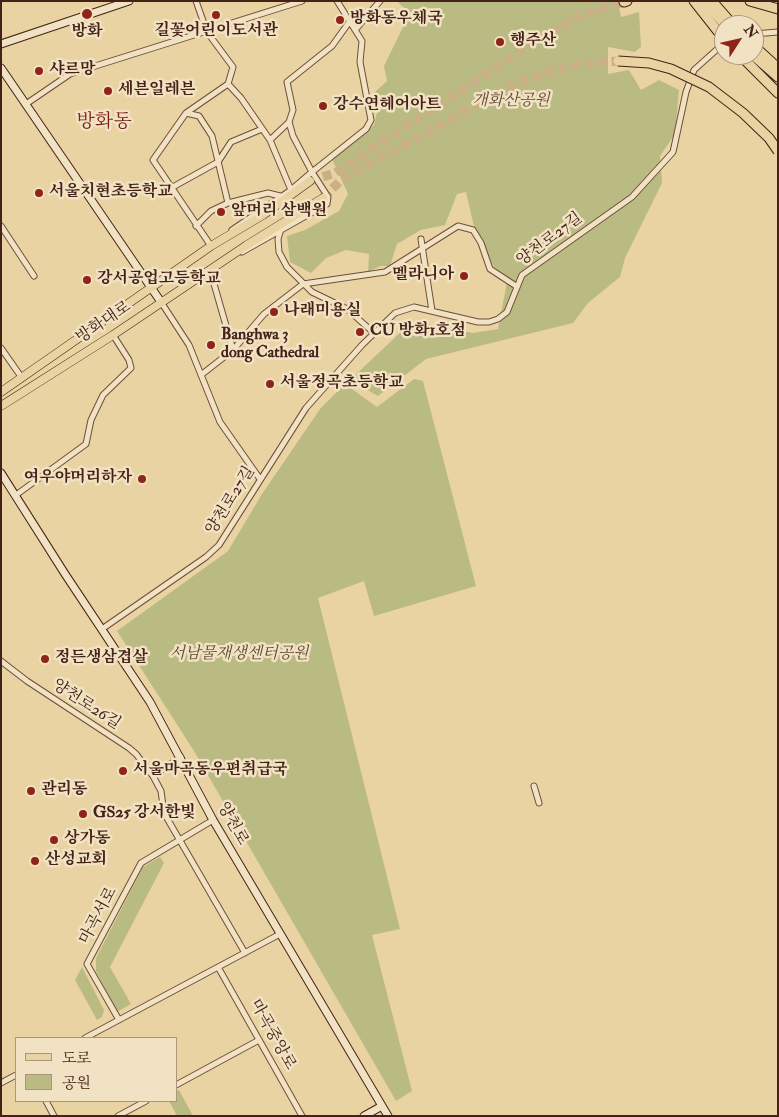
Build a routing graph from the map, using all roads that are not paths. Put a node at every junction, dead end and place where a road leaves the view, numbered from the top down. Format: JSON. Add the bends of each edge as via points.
{"nodes":[{"id":1,"x":129,"y":1,"type":"edge"},
{"id":2,"x":196,"y":1,"type":"edge"},
{"id":3,"x":302,"y":1,"type":"edge"},
{"id":4,"x":336,"y":1,"type":"edge"},
{"id":5,"x":380,"y":1,"type":"edge"},
{"id":6,"x":694,"y":1,"type":"edge"},
{"id":7,"x":705,"y":1,"type":"edge"},
{"id":8,"x":712,"y":1,"type":"edge"},
{"id":9,"x":750,"y":1,"type":"edge"},
{"id":10,"x":778,"y":9,"type":"edge"},
{"id":11,"x":716,"y":15,"type":"edge"},
{"id":12,"x":724,"y":15,"type":"edge"},
{"id":13,"x":350,"y":22,"type":"junction"},
{"id":14,"x":714,"y":26,"type":"edge"},
{"id":15,"x":354,"y":30,"type":"junction"},
{"id":16,"x":207,"y":32,"type":"junction"},
{"id":17,"x":778,"y":32,"type":"edge"},
{"id":18,"x":764,"y":33,"type":"edge"},
{"id":19,"x":1,"y":44,"type":"edge"},
{"id":20,"x":714,"y":52,"type":"edge"},
{"id":21,"x":764,"y":55,"type":"edge"},
{"id":22,"x":618,"y":61,"type":"tunnel mouth"},
{"id":23,"x":750,"y":65,"type":"edge"},
{"id":24,"x":764,"y":65,"type":"edge"},
{"id":25,"x":1,"y":68,"type":"edge"},
{"id":26,"x":778,"y":68,"type":"edge"},
{"id":27,"x":778,"y":77,"type":"edge"},
{"id":28,"x":228,"y":84,"type":"junction"},
{"id":29,"x":778,"y":93,"type":"edge"},
{"id":30,"x":26,"y":104,"type":"junction"},
{"id":31,"x":186,"y":113,"type":"junction"},
{"id":32,"x":289,"y":122,"type":"junction"},
{"id":33,"x":262,"y":128,"type":"junction"},
{"id":34,"x":270,"y":140,"type":"junction"},
{"id":35,"x":778,"y":151,"type":"edge"},
{"id":36,"x":218,"y":162,"type":"junction"},
{"id":37,"x":311,"y":177,"type":"junction"},
{"id":38,"x":171,"y":188,"type":"junction"},
{"id":39,"x":291,"y":190,"type":"junction"},
{"id":40,"x":280,"y":196,"type":"junction"},
{"id":41,"x":322,"y":198,"type":"tunnel mouth"},
{"id":42,"x":228,"y":203,"type":"junction"},
{"id":43,"x":1,"y":226,"type":"edge"},
{"id":44,"x":196,"y":226,"type":"junction"},
{"id":45,"x":282,"y":228,"type":"junction"},
{"id":46,"x":421,"y":239,"type":"dead end"},
{"id":47,"x":220,"y":240,"type":"junction"},
{"id":48,"x":211,"y":246,"type":"junction"},
{"id":49,"x":423,"y":247,"type":"junction"},
{"id":50,"x":233,"y":255,"type":"junction"},
{"id":51,"x":210,"y":270,"type":"junction"},
{"id":52,"x":34,"y":276,"type":"dead end"},
{"id":53,"x":303,"y":284,"type":"junction"},
{"id":54,"x":516,"y":286,"type":"junction"},
{"id":55,"x":150,"y":288,"type":"junction"},
{"id":56,"x":161,"y":302,"type":"junction"},
{"id":57,"x":432,"y":311,"type":"junction"},
{"id":58,"x":374,"y":333,"type":"junction"},
{"id":59,"x":113,"y":335,"type":"junction"},
{"id":60,"x":1,"y":348,"type":"edge"},
{"id":61,"x":233,"y":350,"type":"junction"},
{"id":62,"x":201,"y":375,"type":"junction"},
{"id":63,"x":22,"y":378,"type":"junction"},
{"id":64,"x":1,"y":392,"type":"edge"},
{"id":65,"x":1,"y":406,"type":"edge"},
{"id":66,"x":1,"y":473,"type":"edge"},
{"id":67,"x":260,"y":479,"type":"junction"},
{"id":68,"x":16,"y":495,"type":"junction"},
{"id":69,"x":102,"y":629,"type":"junction"},
{"id":70,"x":1,"y":661,"type":"edge"},
{"id":71,"x":181,"y":757,"type":"junction"},
{"id":72,"x":152,"y":776,"type":"junction"},
{"id":73,"x":534,"y":786,"type":"dead end"},
{"id":74,"x":539,"y":803,"type":"dead end"},
{"id":75,"x":213,"y":820,"type":"junction"},
{"id":76,"x":180,"y":840,"type":"junction"},
{"id":77,"x":280,"y":934,"type":"junction"},
{"id":78,"x":245,"y":953,"type":"junction"},
{"id":79,"x":218,"y":968,"type":"junction"},
{"id":80,"x":119,"y":1020,"type":"junction"},
{"id":81,"x":87,"y":1037,"type":"edge"},
{"id":82,"x":259,"y":1040,"type":"junction"},
{"id":83,"x":15,"y":1076,"type":"edge"},
{"id":84,"x":1,"y":1083,"type":"edge"},
{"id":85,"x":178,"y":1083,"type":"edge"},
{"id":86,"x":47,"y":1102,"type":"edge"},
{"id":87,"x":144,"y":1102,"type":"edge"},
{"id":88,"x":382,"y":1106,"type":"junction"},
{"id":89,"x":54,"y":1116,"type":"edge"},
{"id":90,"x":118,"y":1116,"type":"edge"},
{"id":91,"x":302,"y":1116,"type":"edge"},
{"id":92,"x":364,"y":1116,"type":"edge"},
{"id":93,"x":388,"y":1116,"type":"edge"}],
"edges":[{"from":1,"to":19,"type":"main road"},
{"from":2,"to":16,"type":"street"},
{"from":3,"to":16,"type":"street"},
{"from":4,"to":13,"type":"street"},
{"from":5,"to":15,"type":"street"},
{"from":6,"to":14,"type":"highway"},
{"from":7,"to":11,"type":"highway"},
{"from":8,"to":12,"type":"highway"},
{"from":9,"to":10,"type":"highway"},
{"from":13,"to":15,"type":"street"},
{"from":13,"to":32,"type":"street","via":[[332,46],[287,82],[293,110]]},
{"from":15,"to":37,"type":"street","via":[[362,41],[360,62],[371,120],[366,129]]},
{"from":16,"to":28,"type":"street","via":[[233,67]]},
{"from":16,"to":30,"type":"street","via":[[70,74]]},
{"from":17,"to":18,"type":"street"},
{"from":20,"to":54,"type":"street","name":"양천로27길","via":[[694,70],[673,152],[652,177],[632,197],[522,274]]},
{"from":21,"to":26,"type":"highway"},
{"from":22,"to":35,"type":"highway","bridge":true,"via":[[657,65],[709,87],[743,113]]},
{"from":23,"to":29,"type":"highway"},
{"from":24,"to":27,"type":"highway"},
{"from":25,"to":30,"type":"main road"},
{"from":28,"to":31,"type":"street"},
{"from":28,"to":33,"type":"street"},
{"from":30,"to":55,"type":"main road"},
{"from":31,"to":36,"type":"street","via":[[199,116],[212,136]]},
{"from":31,"to":38,"type":"street","via":[[153,160]]},
{"from":32,"to":34,"type":"street"},
{"from":32,"to":37,"type":"street"},
{"from":33,"to":34,"type":"street"},
{"from":33,"to":36,"type":"street","via":[[231,142]]},
{"from":34,"to":39,"type":"street"},
{"from":36,"to":38,"type":"street"},
{"from":36,"to":42,"type":"street"},
{"from":37,"to":39,"type":"street"},
{"from":37,"to":45,"type":"street","via":[[328,196],[327,204]]},
{"from":37,"to":47,"type":"main road","name":"방화대로","via":[[263,214]]},
{"from":38,"to":44,"type":"street"},
{"from":39,"to":40,"type":"street"},
{"from":40,"to":42,"type":"street","via":[[268,193]]},
{"from":40,"to":47,"type":"street"},
{"from":41,"to":50,"type":"main road","name":"방화대로"},
{"from":42,"to":44,"type":"street","via":[[211,212]]},
{"from":43,"to":52,"type":"street"},
{"from":44,"to":48,"type":"street"},
{"from":45,"to":50,"type":"street"},
{"from":45,"to":53,"type":"street","via":[[278,239],[279,252],[287,267]]},
{"from":46,"to":49,"type":"street"},
{"from":47,"to":48,"type":"main road","name":"방화대로"},
{"from":48,"to":55,"type":"main road","name":"방화대로"},
{"from":49,"to":53,"type":"street","via":[[385,272]]},
{"from":49,"to":54,"type":"street","via":[[458,226],[467,227],[473,230],[490,269]]},
{"from":49,"to":57,"type":"street"},
{"from":50,"to":51,"type":"main road","name":"방화대로"},
{"from":51,"to":56,"type":"main road","name":"방화대로"},
{"from":51,"to":61,"type":"street"},
{"from":53,"to":58,"type":"street","via":[[312,292],[348,309]]},
{"from":53,"to":61,"type":"street","via":[[264,314]]},
{"from":54,"to":57,"type":"street","name":"양천로27길","via":[[507,312],[489,322]]},
{"from":55,"to":56,"type":"main road"},
{"from":55,"to":63,"type":"main road","name":"방화대로"},
{"from":56,"to":59,"type":"main road","name":"방화대로"},
{"from":56,"to":62,"type":"street","via":[[189,345]]},
{"from":57,"to":58,"type":"street","name":"양천로27길","via":[[407,307],[395,313]]},
{"from":58,"to":67,"type":"street","name":"양천로27길","via":[[306,408]]},
{"from":59,"to":65,"type":"main road","name":"방화대로"},
{"from":59,"to":68,"type":"street","via":[[131,368],[103,394],[86,444]]},
{"from":60,"to":63,"type":"street"},
{"from":61,"to":62,"type":"street"},
{"from":62,"to":67,"type":"street","via":[[220,422]]},
{"from":63,"to":64,"type":"main road","name":"방화대로"},
{"from":66,"to":68,"type":"main road","name":"양천로"},
{"from":67,"to":69,"type":"street","name":"양천로27길","via":[[219,545]]},
{"from":68,"to":69,"type":"main road","name":"양천로"},
{"from":69,"to":71,"type":"main road","name":"양천로","via":[[150,702]]},
{"from":70,"to":72,"type":"street","name":"양천로26길","via":[[129,748]]},
{"from":71,"to":72,"type":"street"},
{"from":71,"to":75,"type":"main road","name":"양천로"},
{"from":72,"to":76,"type":"street","via":[[161,791],[164,813]]},
{"from":73,"to":74,"type":"street"},
{"from":75,"to":76,"type":"street","name":"마곡서로"},
{"from":75,"to":77,"type":"main road","name":"양천로"},
{"from":76,"to":78,"type":"street"},
{"from":76,"to":80,"type":"street","name":"마곡서로","via":[[141,863],[87,964]]},
{"from":77,"to":78,"type":"street"},
{"from":77,"to":88,"type":"main road","name":"양천로"},
{"from":78,"to":79,"type":"street"},
{"from":79,"to":80,"type":"street"},
{"from":79,"to":82,"type":"street","name":"마곡중앙로"},
{"from":80,"to":81,"type":"street"},
{"from":82,"to":85,"type":"street"},
{"from":82,"to":91,"type":"street","name":"마곡중앙로"},
{"from":83,"to":84,"type":"street"},
{"from":86,"to":89,"type":"street"},
{"from":87,"to":90,"type":"street"},
{"from":88,"to":92,"type":"main road"},
{"from":88,"to":93,"type":"main road","name":"양천로"}]}
